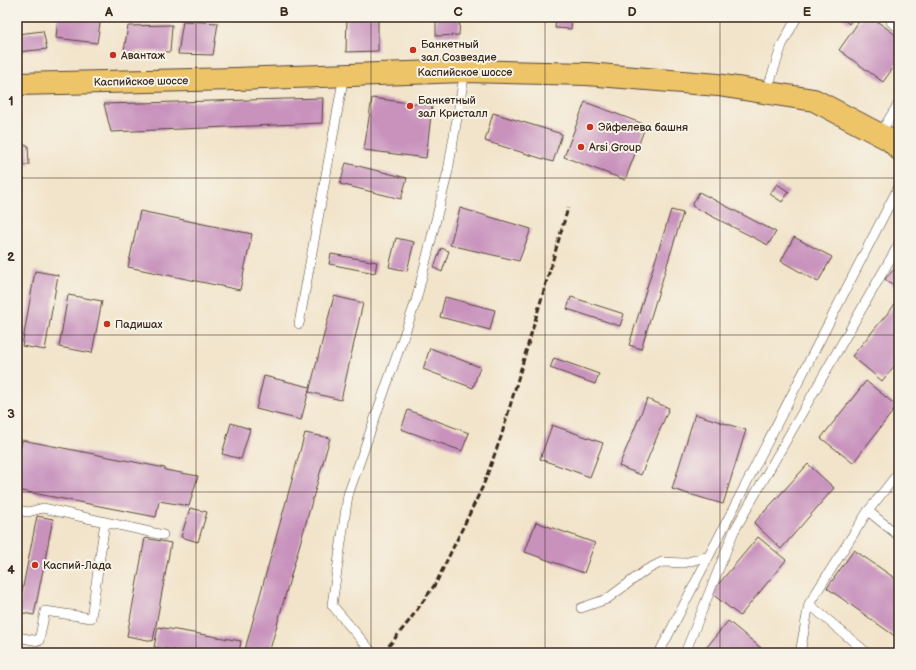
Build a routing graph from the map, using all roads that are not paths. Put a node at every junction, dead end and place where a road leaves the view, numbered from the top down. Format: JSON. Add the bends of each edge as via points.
{"nodes":[{"id":1,"x":797,"y":17,"type":"edge"},
{"id":2,"x":891,"y":17,"type":"edge"},
{"id":3,"x":899,"y":28,"type":"edge"},
{"id":4,"x":465,"y":71,"type":"junction"},
{"id":5,"x":344,"y":75,"type":"junction"},
{"id":6,"x":17,"y":84,"type":"edge"},
{"id":7,"x":766,"y":93,"type":"junction"},
{"id":8,"x":899,"y":103,"type":"edge"},
{"id":9,"x":878,"y":134,"type":"junction"},
{"id":10,"x":899,"y":149,"type":"edge"},
{"id":11,"x":899,"y":186,"type":"edge"},
{"id":12,"x":899,"y":244,"type":"edge"},
{"id":13,"x":299,"y":324,"type":"dead end"},
{"id":14,"x":899,"y":472,"type":"edge"},
{"id":15,"x":17,"y":510,"type":"edge"},
{"id":16,"x":868,"y":511,"type":"junction"},
{"id":17,"x":105,"y":522,"type":"junction"},
{"id":18,"x":163,"y":535,"type":"dead end"},
{"id":19,"x":899,"y":536,"type":"edge"},
{"id":20,"x":709,"y":556,"type":"junction"},
{"id":21,"x":809,"y":604,"type":"junction"},
{"id":22,"x":581,"y":608,"type":"dead end"},
{"id":23,"x":17,"y":637,"type":"edge"},
{"id":24,"x":369,"y":653,"type":"edge"},
{"id":25,"x":660,"y":653,"type":"edge"},
{"id":26,"x":685,"y":653,"type":"edge"},
{"id":27,"x":800,"y":653,"type":"edge"},
{"id":28,"x":867,"y":653,"type":"edge"}],
"edges":[{"from":1,"to":7,"type":"lane","via":[[782,46]]},
{"from":2,"to":3,"type":"lane","via":[[891,22]]},
{"from":4,"to":5,"type":"main road","name":"Каспийское шоссе"},
{"from":4,"to":7,"type":"main road","name":"Каспийское шоссе","via":[[587,74],[718,84]]},
{"from":4,"to":24,"type":"lane","via":[[448,171],[416,301],[348,495],[332,605],[371,651]]},
{"from":5,"to":6,"type":"main road","name":"Каспийское шоссе"},
{"from":5,"to":13,"type":"lane"},
{"from":7,"to":9,"type":"main road","name":"Каспийское шоссе","via":[[814,100]]},
{"from":8,"to":9,"type":"lane"},
{"from":9,"to":10,"type":"main road","name":"Каспийское шоссе","via":[[890,140]]},
{"from":11,"to":20,"type":"lane"},
{"from":12,"to":26,"type":"lane","via":[[734,531]]},
{"from":14,"to":16,"type":"lane"},
{"from":15,"to":17,"type":"lane","via":[[28,512],[43,508]]},
{"from":16,"to":19,"type":"lane"},
{"from":16,"to":21,"type":"lane"},
{"from":17,"to":18,"type":"lane"},
{"from":17,"to":23,"type":"lane","via":[[91,618],[45,610],[39,641]]},
{"from":20,"to":22,"type":"lane","via":[[684,563],[662,562],[646,570],[607,599]]},
{"from":20,"to":25,"type":"lane"},
{"from":21,"to":27,"type":"lane"},
{"from":21,"to":28,"type":"lane"}]}
